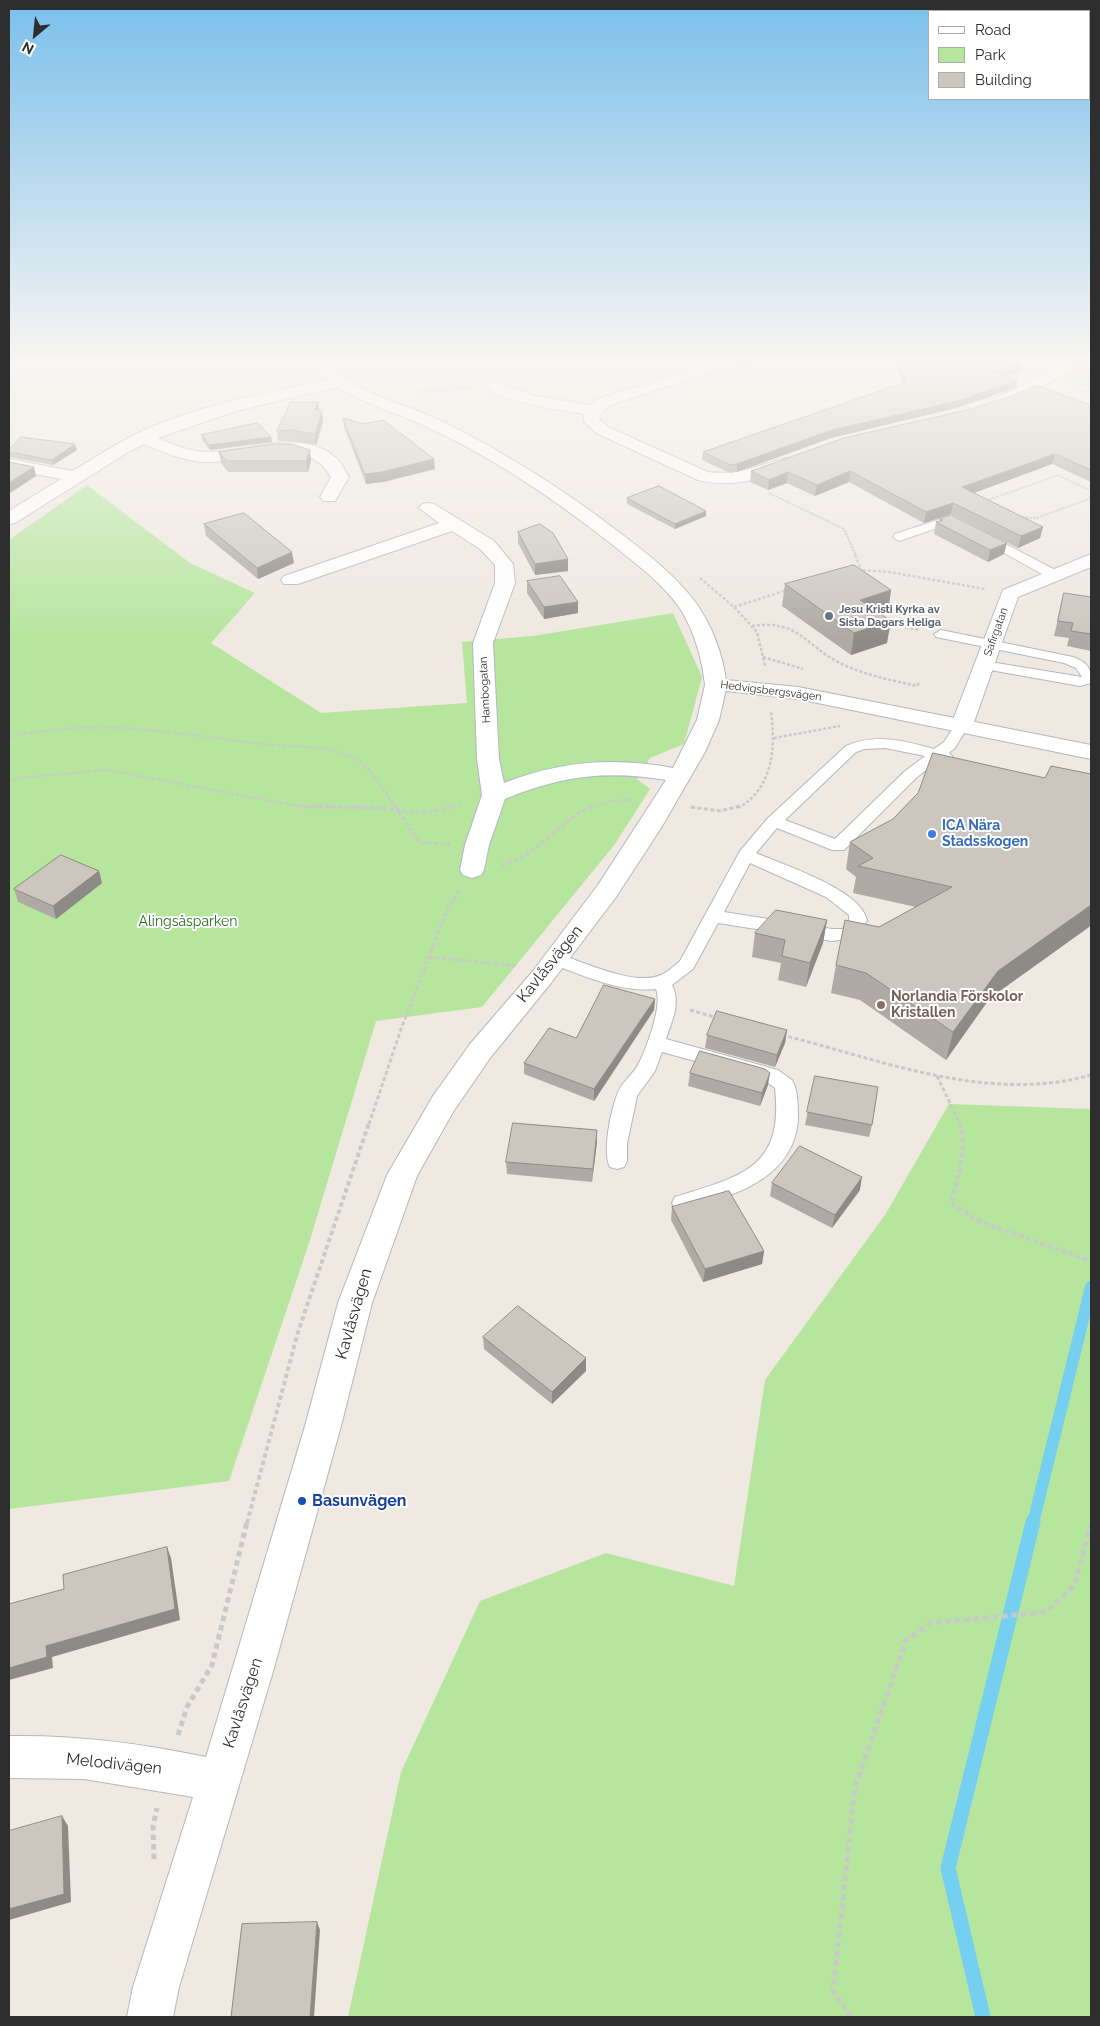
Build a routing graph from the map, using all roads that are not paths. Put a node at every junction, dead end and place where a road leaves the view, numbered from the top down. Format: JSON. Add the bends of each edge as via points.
{"nodes":[{"id":1,"x":119,"y":452,"type":"edge"},
{"id":2,"x":179,"y":452,"type":"edge"},
{"id":3,"x":260,"y":452,"type":"edge"},
{"id":4,"x":310,"y":452,"type":"edge"},
{"id":5,"x":488,"y":452,"type":"edge"},
{"id":6,"x":650,"y":452,"type":"edge"},
{"id":7,"x":801,"y":457,"type":"edge"},
{"id":8,"x":9,"y":464,"type":"edge"},
{"id":9,"x":75,"y":477,"type":"junction"},
{"id":10,"x":329,"y":497,"type":"dead end"},
{"id":11,"x":428,"y":508,"type":"dead end"},
{"id":12,"x":9,"y":519,"type":"edge"},
{"id":13,"x":454,"y":524,"type":"junction"},
{"id":14,"x":898,"y":537,"type":"dead end"},
{"id":15,"x":1091,"y":560,"type":"edge"},
{"id":16,"x":1054,"y":575,"type":"junction"},
{"id":17,"x":291,"y":580,"type":"dead end"},
{"id":18,"x":942,"y":634,"type":"road end"},
{"id":19,"x":992,"y":644,"type":"junction"},
{"id":20,"x":984,"y":665,"type":"junction"},
{"id":21,"x":716,"y":685,"type":"junction"},
{"id":22,"x":962,"y":725,"type":"junction"},
{"id":23,"x":1091,"y":752,"type":"edge"},
{"id":24,"x":938,"y":755,"type":"junction"},
{"id":25,"x":956,"y":759,"type":"edge"},
{"id":26,"x":680,"y":776,"type":"junction"},
{"id":27,"x":494,"y":795,"type":"junction"},
{"id":28,"x":774,"y":821,"type":"junction"},
{"id":29,"x":746,"y":855,"type":"junction"},
{"id":30,"x":472,"y":870,"type":"dead end"},
{"id":31,"x":712,"y":916,"type":"junction"},
{"id":32,"x":548,"y":968,"type":"junction"},
{"id":33,"x":662,"y":982,"type":"junction"},
{"id":34,"x":656,"y":1043,"type":"junction"},
{"id":35,"x":617,"y":1161,"type":"dead end"},
{"id":36,"x":683,"y":1203,"type":"edge"},
{"id":37,"x":9,"y":1757,"type":"edge"},
{"id":38,"x":218,"y":1781,"type":"junction"},
{"id":39,"x":150,"y":2017,"type":"edge"}],
"edges":[{"from":1,"to":9,"type":"street"},
{"from":2,"to":3,"type":"street","via":[[221,456]]},
{"from":4,"to":10,"type":"street","via":[[332,460],[340,477]]},
{"from":5,"to":21,"type":"street","name":"Hedvigsbergsvägen","via":[[558,494],[653,568],[694,616],[712,653]]},
{"from":6,"to":7,"type":"street","via":[[704,476],[721,480],[739,479]]},
{"from":8,"to":9,"type":"street"},
{"from":9,"to":12,"type":"street"},
{"from":11,"to":13,"type":"street","name":"Hambogatan"},
{"from":13,"to":17,"type":"street"},
{"from":13,"to":27,"type":"street","name":"Hambogatan","via":[[487,545],[504,564],[505,583],[483,644],[488,760]]},
{"from":14,"to":16,"type":"lane","via":[[950,520]]},
{"from":15,"to":16,"type":"street","name":"Safirgatan"},
{"from":16,"to":19,"type":"street","name":"Safirgatan","via":[[1010,594]]},
{"from":18,"to":19,"type":"lane"},
{"from":19,"to":20,"type":"street","name":"Safirgatan"},
{"from":19,"to":20,"type":"lane","via":[[1068,660],[1081,665],[1090,677],[1080,682]]},
{"from":20,"to":22,"type":"street","name":"Safirgatan"},
{"from":21,"to":22,"type":"street","name":"Hedvigsbergsvägen","via":[[798,694]]},
{"from":21,"to":26,"type":"street","name":"Kavlåsvägen","via":[[708,720]]},
{"from":22,"to":23,"type":"street","name":"Hedvigsbergsvägen"},
{"from":22,"to":24,"type":"lane","via":[[956,739]]},
{"from":24,"to":25,"type":"lane"},
{"from":24,"to":28,"type":"lane","via":[[876,743],[860,744]]},
{"from":24,"to":28,"type":"lane","via":[[910,775],[838,846]]},
{"from":26,"to":27,"type":"street","via":[[629,766],[602,766],[566,770]]},
{"from":26,"to":32,"type":"street","name":"Kavlåsvägen","via":[[608,891]]},
{"from":27,"to":30,"type":"street"},
{"from":28,"to":29,"type":"lane"},
{"from":29,"to":31,"type":"lane"},
{"from":29,"to":31,"type":"lane","via":[[832,893],[857,913],[858,921],[848,934],[832,935]]},
{"from":31,"to":33,"type":"lane","via":[[687,965]]},
{"from":32,"to":33,"type":"lane","via":[[642,983]]},
{"from":32,"to":38,"type":"street","name":"Kavlåsvägen","via":[[480,1051],[443,1104],[402,1175],[355,1303],[278,1587]]},
{"from":33,"to":34,"type":"lane","via":[[668,1005]]},
{"from":34,"to":35,"type":"lane","via":[[648,1066],[627,1094],[617,1144]]},
{"from":34,"to":36,"type":"lane","via":[[771,1075],[785,1084],[787,1122],[781,1148],[768,1164],[744,1182]]},
{"from":37,"to":38,"type":"street","name":"Melodivägen","via":[[84,1758]]},
{"from":38,"to":39,"type":"street","name":"Kavlåsvägen","via":[[156,1987]]}]}
